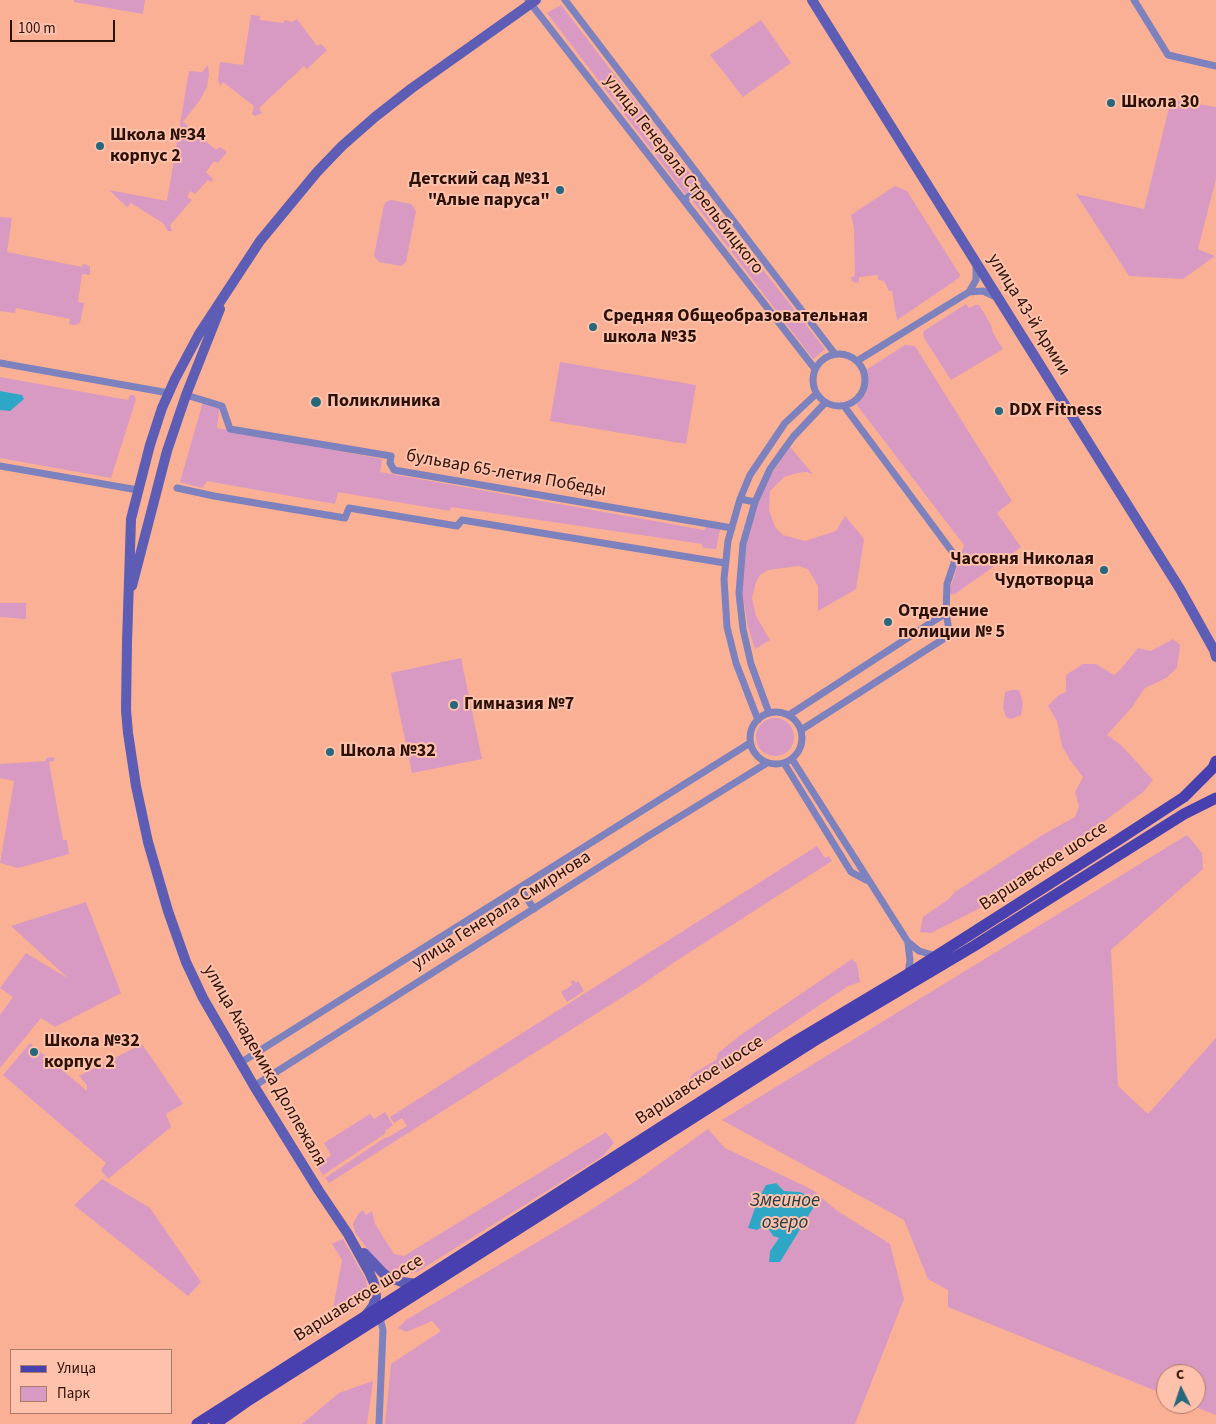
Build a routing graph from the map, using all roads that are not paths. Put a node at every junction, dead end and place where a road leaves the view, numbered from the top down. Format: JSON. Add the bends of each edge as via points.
{"nodes":[{"id":1,"x":564,"y":0,"type":"edge"},
{"id":2,"x":812,"y":0,"type":"edge"},
{"id":3,"x":1134,"y":0,"type":"edge"},
{"id":4,"x":532,"y":1,"type":"edge"},
{"id":5,"x":1216,"y":66,"type":"edge"},
{"id":6,"x":706,"y":185,"type":"junction"},
{"id":7,"x":684,"y":200,"type":"junction"},
{"id":8,"x":976,"y":263,"type":"junction"},
{"id":9,"x":229,"y":288,"type":"junction"},
{"id":10,"x":969,"y":292,"type":"junction"},
{"id":11,"x":998,"y":299,"type":"junction"},
{"id":12,"x":835,"y":354,"type":"junction"},
{"id":13,"x":184,"y":360,"type":"junction"},
{"id":14,"x":857,"y":361,"type":"junction"},
{"id":15,"x":0,"y":363,"type":"edge"},
{"id":16,"x":198,"y":365,"type":"junction"},
{"id":17,"x":814,"y":370,"type":"junction"},
{"id":18,"x":169,"y":393,"type":"junction"},
{"id":19,"x":816,"y":394,"type":"junction"},
{"id":20,"x":186,"y":395,"type":"junction"},
{"id":21,"x":825,"y":403,"type":"junction"},
{"id":22,"x":844,"y":406,"type":"junction"},
{"id":23,"x":0,"y":466,"type":"edge"},
{"id":24,"x":177,"y":488,"type":"dead end"},
{"id":25,"x":138,"y":490,"type":"junction"},
{"id":26,"x":740,"y":499,"type":"junction"},
{"id":27,"x":755,"y":502,"type":"junction"},
{"id":28,"x":131,"y":520,"type":"junction"},
{"id":29,"x":148,"y":527,"type":"junction"},
{"id":30,"x":732,"y":528,"type":"junction"},
{"id":31,"x":725,"y":564,"type":"junction"},
{"id":32,"x":725,"y":593,"type":"junction"},
{"id":33,"x":739,"y":593,"type":"junction"},
{"id":34,"x":128,"y":602,"type":"junction"},
{"id":35,"x":946,"y":613,"type":"junction"},
{"id":36,"x":1215,"y":652,"type":"edge"},
{"id":37,"x":769,"y":713,"type":"junction"},
{"id":38,"x":789,"y":715,"type":"junction"},
{"id":39,"x":758,"y":720,"type":"junction"},
{"id":40,"x":801,"y":730,"type":"junction"},
{"id":41,"x":750,"y":743,"type":"junction"},
{"id":42,"x":792,"y":760,"type":"junction"},
{"id":43,"x":1216,"y":761,"type":"edge"},
{"id":44,"x":767,"y":762,"type":"junction"},
{"id":45,"x":784,"y":763,"type":"junction"},
{"id":46,"x":1216,"y":798,"type":"edge"},
{"id":47,"x":1216,"y":807,"type":"edge"},
{"id":48,"x":1184,"y":814,"type":"junction"},
{"id":49,"x":849,"y":853,"type":"junction"},
{"id":50,"x":842,"y":857,"type":"junction"},
{"id":51,"x":868,"y":881,"type":"junction"},
{"id":52,"x":520,"y":888,"type":"junction"},
{"id":53,"x":534,"y":909,"type":"junction"},
{"id":54,"x":908,"y":942,"type":"junction"},
{"id":55,"x":936,"y":956,"type":"junction"},
{"id":56,"x":908,"y":974,"type":"junction"},
{"id":57,"x":240,"y":1063,"type":"junction"},
{"id":58,"x":254,"y":1086,"type":"junction"},
{"id":59,"x":353,"y":1242,"type":"junction"},
{"id":60,"x":418,"y":1284,"type":"junction"},
{"id":61,"x":364,"y":1318,"type":"junction"},
{"id":62,"x":380,"y":1318,"type":"junction"},
{"id":63,"x":197,"y":1424,"type":"edge"},
{"id":64,"x":215,"y":1424,"type":"edge"},
{"id":65,"x":379,"y":1424,"type":"edge"}],
"edges":[{"from":1,"to":6,"type":"street","name":"улица Генерала Стрельбицкого"},
{"from":2,"to":8,"type":"main road","name":"улица 43-й Армии"},
{"from":3,"to":5,"type":"street","via":[[1168,55]]},
{"from":4,"to":7,"type":"street","name":"улица Генерала Стрельбицкого"},
{"from":4,"to":9,"type":"main road","name":"улица Академика Доллежаля","via":[[412,88],[342,146],[293,199]]},
{"from":6,"to":7,"type":"street"},
{"from":6,"to":12,"type":"street","name":"улица Генерала Стрельбицкого"},
{"from":7,"to":17,"type":"street","name":"улица Генерала Стрельбицкого"},
{"from":8,"to":10,"type":"street","via":[[976,280]]},
{"from":8,"to":11,"type":"main road","name":"улица 43-й Армии"},
{"from":9,"to":13,"type":"main road","name":"улица Академика Доллежаля"},
{"from":9,"to":16,"type":"main road","name":"улица Академика Доллежаля"},
{"from":10,"to":11,"type":"street","via":[[983,291]]},
{"from":10,"to":14,"type":"street"},
{"from":11,"to":36,"type":"main road","name":"улица 43-й Армии","via":[[1180,589]]},
{"from":12,"to":14,"type":"street"},
{"from":12,"to":17,"type":"street","via":[[822,359]]},
{"from":13,"to":16,"type":"main road","via":[[192,359]]},
{"from":13,"to":18,"type":"main road","name":"улица Академика Доллежаля"},
{"from":14,"to":22,"type":"street","via":[[865,376],[862,392],[852,403]]},
{"from":15,"to":18,"type":"street"},
{"from":16,"to":20,"type":"main road","name":"улица Академика Доллежаля"},
{"from":17,"to":19,"type":"street","via":[[812,378]]},
{"from":18,"to":25,"type":"main road","name":"улица Академика Доллежаля"},
{"from":19,"to":21,"type":"street"},
{"from":19,"to":26,"type":"street","via":[[785,423],[750,475]]},
{"from":20,"to":29,"type":"main road","name":"улица Академика Доллежаля","via":[[167,451]]},
{"from":20,"to":30,"type":"street","name":"бульвар 65-летия Победы","via":[[222,406],[230,429],[391,456],[390,464],[394,470]]},
{"from":21,"to":22,"type":"street"},
{"from":21,"to":27,"type":"street","via":[[782,452]]},
{"from":22,"to":35,"type":"street","via":[[956,557],[947,584]]},
{"from":23,"to":25,"type":"street"},
{"from":24,"to":31,"type":"street","via":[[345,518],[349,508],[457,526],[462,520]]},
{"from":25,"to":28,"type":"main road","name":"улица Академика Доллежаля"},
{"from":26,"to":27,"type":"street"},
{"from":26,"to":30,"type":"street"},
{"from":27,"to":33,"type":"street","via":[[744,544]]},
{"from":28,"to":29,"type":"main road","via":[[139,526]]},
{"from":28,"to":34,"type":"main road","name":"улица Академика Доллежаля"},
{"from":29,"to":34,"type":"main road","name":"улица Академика Доллежаля"},
{"from":30,"to":31,"type":"street"},
{"from":31,"to":32,"type":"street"},
{"from":32,"to":33,"type":"street"},
{"from":32,"to":39,"type":"street","via":[[736,663]]},
{"from":33,"to":37,"type":"street","via":[[751,664]]},
{"from":34,"to":57,"type":"main road","name":"улица Академика Доллежаля","via":[[128,733],[148,842],[186,962]]},
{"from":35,"to":38,"type":"street"},
{"from":35,"to":40,"type":"street","via":[[948,636]]},
{"from":37,"to":38,"type":"street"},
{"from":37,"to":39,"type":"street"},
{"from":38,"to":40,"type":"street"},
{"from":39,"to":41,"type":"street","via":[[751,730]]},
{"from":40,"to":42,"type":"street","via":[[802,745]]},
{"from":41,"to":44,"type":"street","via":[[759,758]]},
{"from":41,"to":52,"type":"street","name":"улица Генерала Смирнова"},
{"from":42,"to":45,"type":"street"},
{"from":42,"to":49,"type":"street"},
{"from":43,"to":55,"type":"main road","name":"Варшавское шоссе","via":[[1213,768],[1184,796]]},
{"from":44,"to":45,"type":"street"},
{"from":44,"to":53,"type":"street","name":"улица Генерала Смирнова"},
{"from":45,"to":50,"type":"street"},
{"from":46,"to":48,"type":"main road","name":"Варшавское шоссе"},
{"from":47,"to":48,"type":"main road"},
{"from":48,"to":62,"type":"main road","name":"Варшавское шоссе","via":[[974,946],[828,1032]]},
{"from":49,"to":50,"type":"street"},
{"from":49,"to":51,"type":"street"},
{"from":50,"to":51,"type":"street","via":[[851,872]]},
{"from":51,"to":54,"type":"street"},
{"from":52,"to":53,"type":"street"},
{"from":52,"to":57,"type":"street","name":"улица Генерала Смирнова"},
{"from":53,"to":58,"type":"street","name":"улица Генерала Смирнова"},
{"from":54,"to":55,"type":"street"},
{"from":54,"to":56,"type":"street"},
{"from":55,"to":56,"type":"main road","name":"Варшавское шоссе"},
{"from":56,"to":60,"type":"main road","name":"Варшавское шоссе","via":[[791,1044]]},
{"from":57,"to":58,"type":"main road","name":"улица Академика Доллежаля"},
{"from":58,"to":59,"type":"main road","name":"улица Академика Доллежаля"},
{"from":59,"to":60,"type":"main road","name":"улица Академика Доллежаля","via":[[388,1277]]},
{"from":59,"to":61,"type":"main road","name":"улица Академика Доллежаля","via":[[376,1289],[373,1306]]},
{"from":60,"to":61,"type":"main road","name":"Варшавское шоссе"},
{"from":61,"to":63,"type":"main road","name":"Варшавское шоссе"},
{"from":62,"to":64,"type":"main road","name":"Варшавское шоссе"},
{"from":62,"to":65,"type":"street","via":[[383,1330]]}]}
